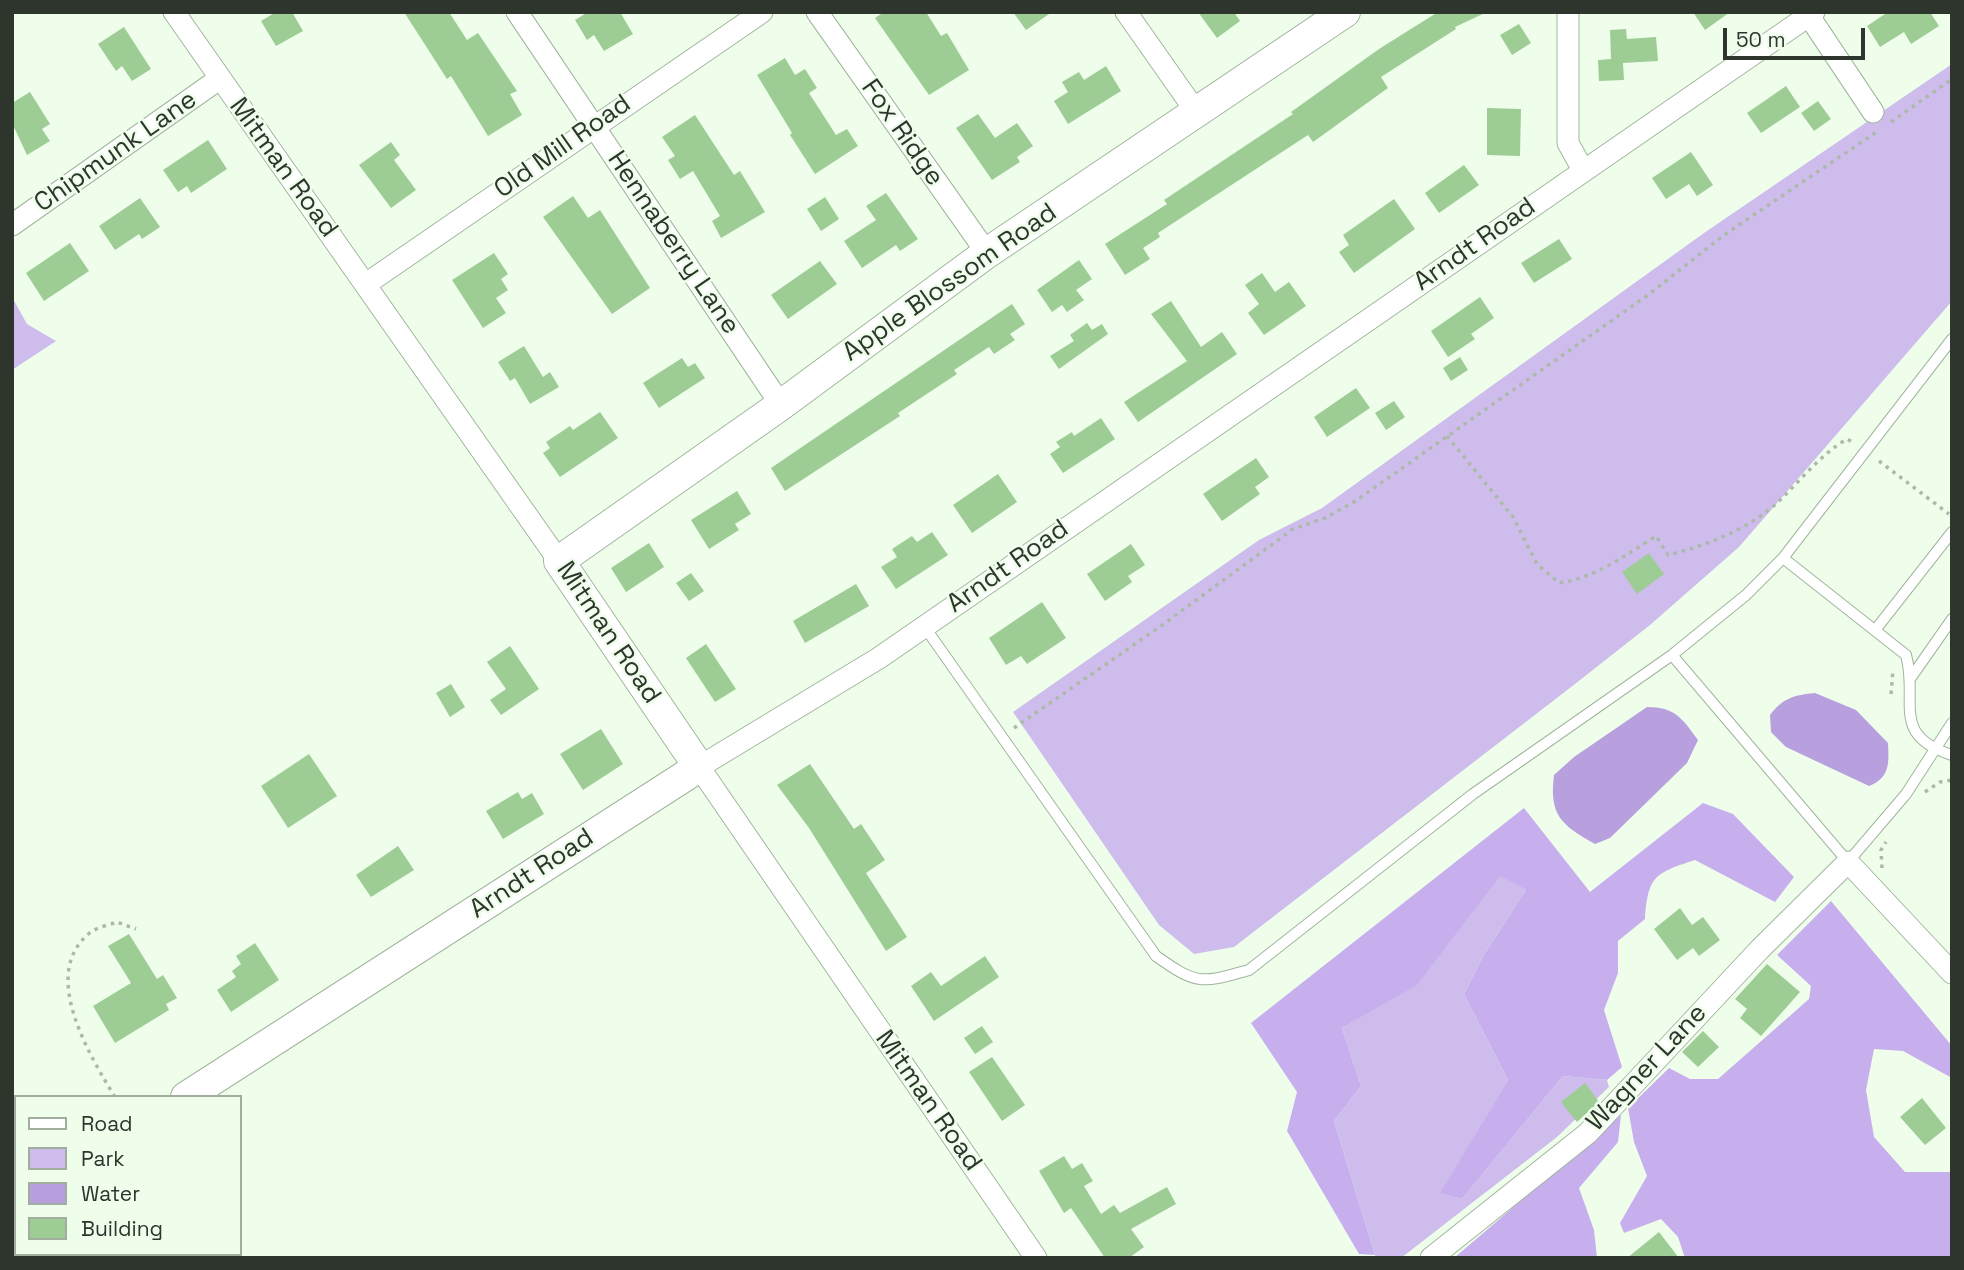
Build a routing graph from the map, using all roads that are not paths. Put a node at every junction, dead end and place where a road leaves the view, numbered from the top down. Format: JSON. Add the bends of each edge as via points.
{"nodes":[{"id":1,"x":174,"y":12,"type":"edge"},
{"id":2,"x":517,"y":12,"type":"edge"},
{"id":3,"x":762,"y":12,"type":"edge"},
{"id":4,"x":817,"y":12,"type":"edge"},
{"id":5,"x":1126,"y":12,"type":"edge"},
{"id":6,"x":1345,"y":12,"type":"edge"},
{"id":7,"x":1568,"y":12,"type":"edge"},
{"id":8,"x":1811,"y":14,"type":"edge"},
{"id":9,"x":219,"y":79,"type":"junction"},
{"id":10,"x":1873,"y":112,"type":"dead end"},
{"id":11,"x":1197,"y":113,"type":"junction"},
{"id":12,"x":594,"y":125,"type":"junction"},
{"id":13,"x":1583,"y":170,"type":"junction"},
{"id":14,"x":14,"y":219,"type":"edge"},
{"id":15,"x":987,"y":253,"type":"junction"},
{"id":16,"x":366,"y":284,"type":"junction"},
{"id":17,"x":1952,"y":339,"type":"edge"},
{"id":18,"x":781,"y":405,"type":"junction"},
{"id":19,"x":1952,"y":532,"type":"edge"},
{"id":20,"x":1783,"y":558,"type":"junction"},
{"id":21,"x":559,"y":561,"type":"junction"},
{"id":22,"x":1952,"y":619,"type":"edge"},
{"id":23,"x":924,"y":626,"type":"junction"},
{"id":24,"x":1876,"y":629,"type":"junction"},
{"id":25,"x":1672,"y":655,"type":"junction"},
{"id":26,"x":1910,"y":679,"type":"junction"},
{"id":27,"x":1952,"y":723,"type":"edge"},
{"id":28,"x":1933,"y":749,"type":"junction"},
{"id":29,"x":1952,"y":755,"type":"edge"},
{"id":30,"x":699,"y":767,"type":"junction"},
{"id":31,"x":1848,"y":862,"type":"junction"},
{"id":32,"x":1952,"y":972,"type":"edge"},
{"id":33,"x":189,"y":1095,"type":"edge"},
{"id":34,"x":1036,"y":1258,"type":"edge"},
{"id":35,"x":1432,"y":1258,"type":"edge"}],
"edges":[{"from":1,"to":9,"type":"street","name":"Mitman Road"},
{"from":2,"to":12,"type":"street","name":"Hennaberry Lane"},
{"from":3,"to":12,"type":"street","name":"Old Mill Road"},
{"from":4,"to":15,"type":"street","name":"Fox Ridge"},
{"from":5,"to":11,"type":"street"},
{"from":6,"to":11,"type":"street","name":"Apple Blossom Road"},
{"from":7,"to":13,"type":"street","via":[[1568,143]]},
{"from":8,"to":10,"type":"street"},
{"from":8,"to":13,"type":"street","name":"Arndt Road"},
{"from":9,"to":14,"type":"street","name":"Chipmunk Lane"},
{"from":9,"to":16,"type":"street","name":"Mitman Road"},
{"from":11,"to":15,"type":"street","name":"Apple Blossom Road"},
{"from":12,"to":16,"type":"street","name":"Old Mill Road"},
{"from":12,"to":18,"type":"street","name":"Hennaberry Lane"},
{"from":13,"to":23,"type":"street","name":"Arndt Road"},
{"from":15,"to":18,"type":"street","name":"Apple Blossom Road"},
{"from":16,"to":21,"type":"street","name":"Mitman Road"},
{"from":17,"to":20,"type":"lane"},
{"from":18,"to":21,"type":"street","name":"Apple Blossom Road"},
{"from":19,"to":24,"type":"lane"},
{"from":20,"to":24,"type":"lane"},
{"from":20,"to":25,"type":"lane","via":[[1746,595]]},
{"from":21,"to":30,"type":"street","name":"Mitman Road"},
{"from":22,"to":26,"type":"lane"},
{"from":23,"to":25,"type":"lane","via":[[1156,956],[1205,982],[1249,970],[1473,794]]},
{"from":23,"to":30,"type":"street","name":"Arndt Road"},
{"from":24,"to":26,"type":"lane","via":[[1906,655]]},
{"from":25,"to":31,"type":"lane"},
{"from":26,"to":28,"type":"lane","via":[[1908,705],[1916,734]]},
{"from":27,"to":28,"type":"lane"},
{"from":28,"to":29,"type":"lane"},
{"from":28,"to":31,"type":"lane","via":[[1906,794]]},
{"from":30,"to":33,"type":"street","name":"Arndt Road"},
{"from":30,"to":34,"type":"street","name":"Mitman Road"},
{"from":31,"to":32,"type":"street"},
{"from":31,"to":35,"type":"street","name":"Wagner Lane","via":[[1588,1133]]}]}
